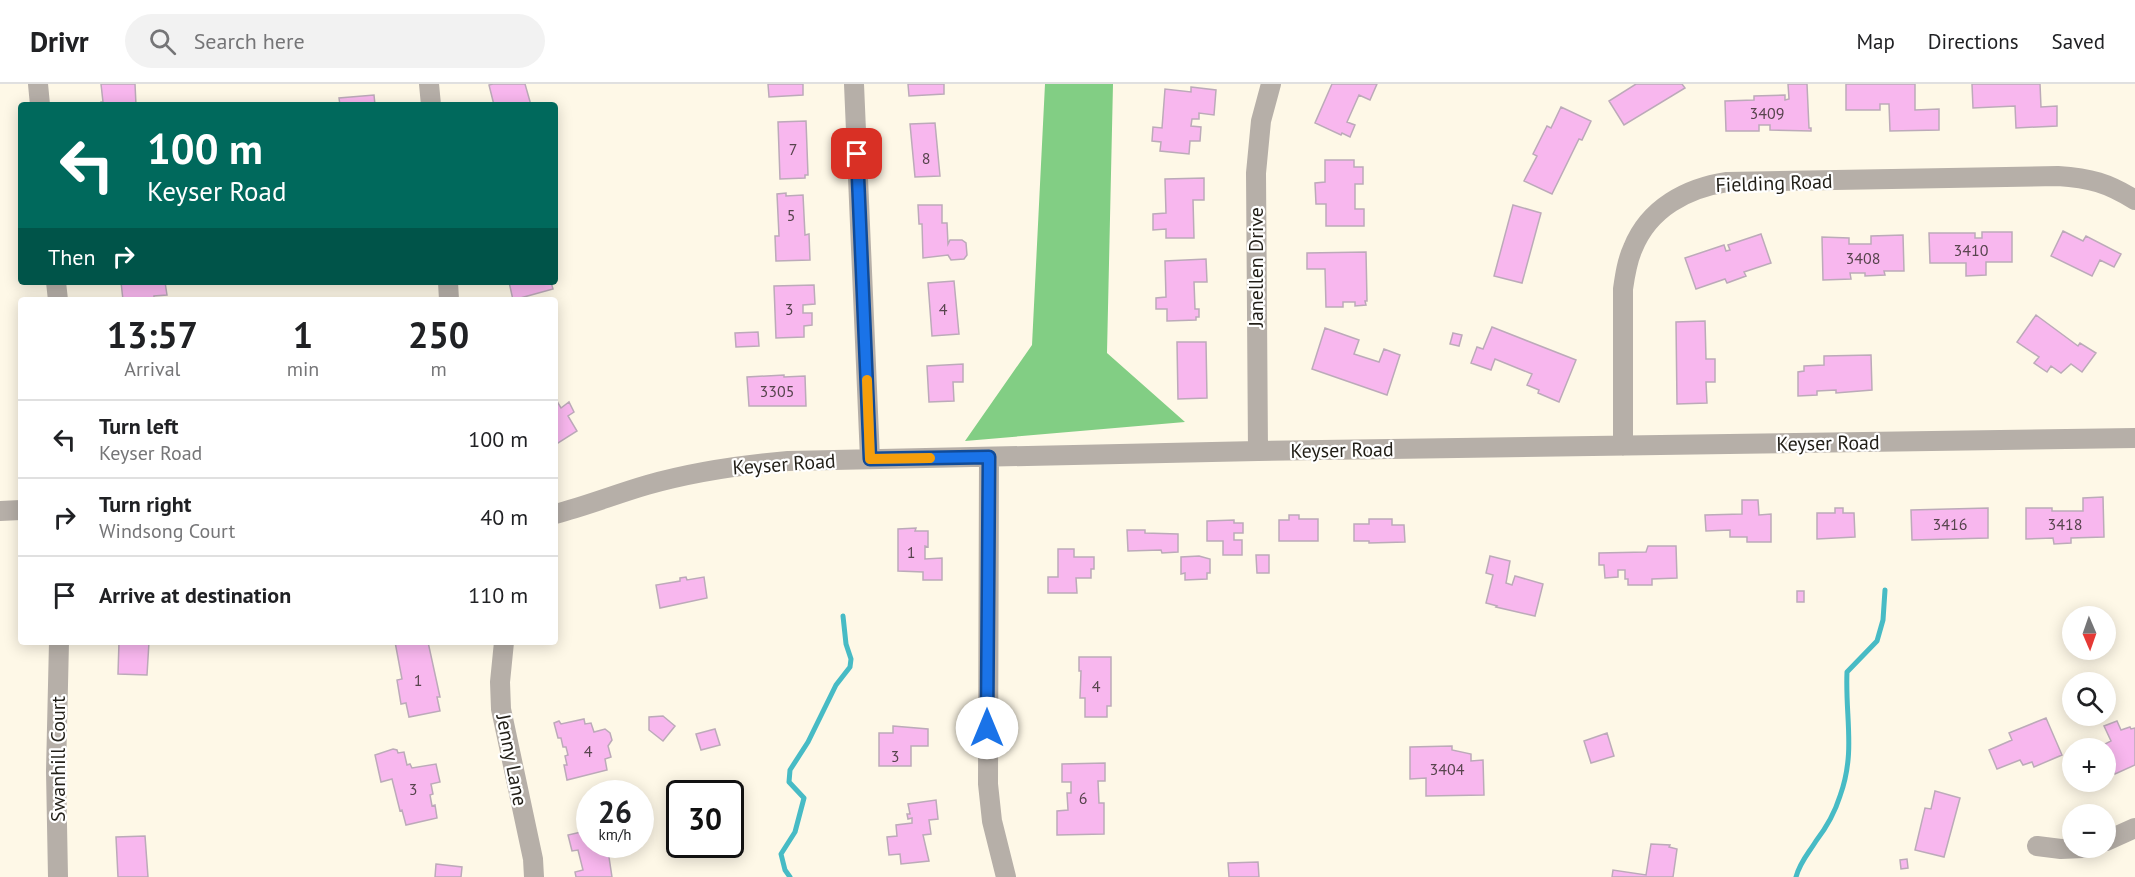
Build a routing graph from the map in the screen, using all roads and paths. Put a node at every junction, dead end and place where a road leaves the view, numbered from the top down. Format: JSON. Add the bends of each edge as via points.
{"nodes":[{"id":1,"x":38,"y":84,"type":"edge"},
{"id":2,"x":429,"y":84,"type":"edge"},
{"id":3,"x":854,"y":84,"type":"edge"},
{"id":4,"x":1271,"y":84,"type":"edge"},
{"id":5,"x":40,"y":102,"type":"edge"},
{"id":6,"x":431,"y":102,"type":"edge"},
{"id":7,"x":2135,"y":200,"type":"edge"},
{"id":8,"x":2135,"y":438,"type":"edge"},
{"id":9,"x":1623,"y":446,"type":"junction"},
{"id":10,"x":1258,"y":451,"type":"junction"},
{"id":11,"x":989,"y":457,"type":"junction"},
{"id":12,"x":870,"y":459,"type":"junction"},
{"id":13,"x":18,"y":510,"type":"edge"},
{"id":14,"x":0,"y":511,"type":"edge"},
{"id":15,"x":558,"y":513,"type":"edge"},
{"id":16,"x":59,"y":645,"type":"edge"},
{"id":17,"x":504,"y":645,"type":"edge"},
{"id":18,"x":2135,"y":828,"type":"edge"},
{"id":19,"x":2116,"y":837,"type":"edge"},
{"id":20,"x":2037,"y":846,"type":"dead end"},
{"id":21,"x":2062,"y":849,"type":"edge"},
{"id":22,"x":58,"y":877,"type":"edge"},
{"id":23,"x":534,"y":877,"type":"edge"},
{"id":24,"x":1006,"y":877,"type":"edge"}],
"edges":[{"from":1,"to":5,"type":"street"},
{"from":2,"to":6,"type":"street"},
{"from":3,"to":12,"type":"street"},
{"from":4,"to":10,"type":"street","name":"Janellen Drive","via":[[1261,121],[1256,173]]},
{"from":7,"to":9,"type":"street","name":"Fielding Road","via":[[2103,182],[2058,176],[1727,182],[1692,190],[1651,219],[1633,247],[1627,266],[1623,289]]},
{"from":8,"to":9,"type":"street","name":"Keyser Road"},
{"from":9,"to":10,"type":"street","name":"Keyser Road"},
{"from":10,"to":11,"type":"street","name":"Keyser Road"},
{"from":11,"to":12,"type":"street","name":"Keyser Road"},
{"from":11,"to":24,"type":"street","via":[[988,784],[992,822]]},
{"from":12,"to":15,"type":"street","name":"Keyser Road","via":[[788,461],[714,470],[646,485]]},
{"from":13,"to":14,"type":"street"},
{"from":16,"to":22,"type":"street","name":"Swanhill Court"},
{"from":17,"to":23,"type":"street","name":"Jenny Lane","via":[[501,709]]},
{"from":18,"to":19,"type":"street"},
{"from":20,"to":21,"type":"street"}]}
